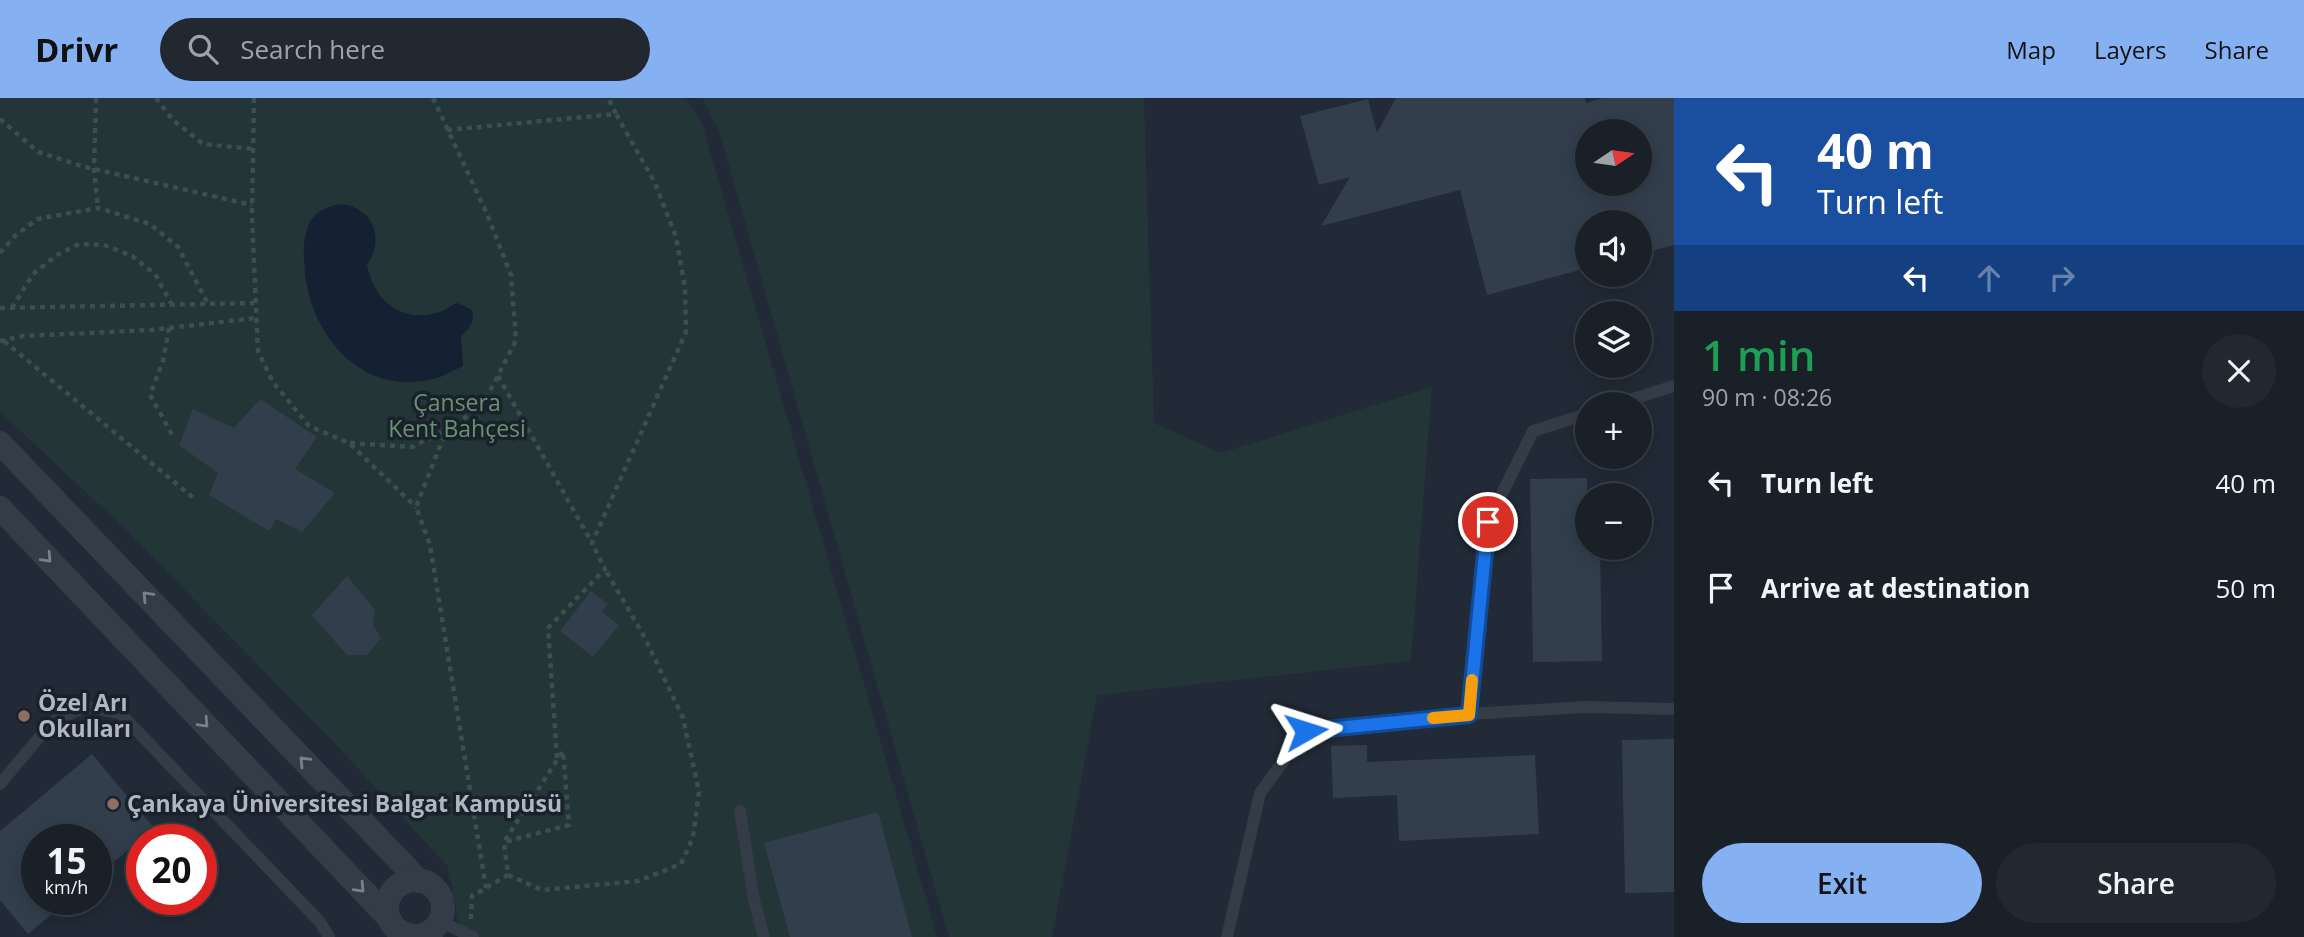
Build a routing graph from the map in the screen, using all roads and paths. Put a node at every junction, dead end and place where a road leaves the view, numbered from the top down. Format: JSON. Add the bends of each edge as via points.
{"nodes":[{"id":1,"x":96,"y":98,"type":"edge"},
{"id":2,"x":156,"y":98,"type":"edge"},
{"id":3,"x":254,"y":98,"type":"edge"},
{"id":4,"x":433,"y":98,"type":"edge"},
{"id":5,"x":608,"y":98,"type":"edge"},
{"id":6,"x":616,"y":114,"type":"junction"},
{"id":7,"x":0,"y":118,"type":"edge"},
{"id":8,"x":447,"y":130,"type":"junction"},
{"id":9,"x":253,"y":149,"type":"junction"},
{"id":10,"x":94,"y":169,"type":"junction"},
{"id":11,"x":252,"y":205,"type":"junction"},
{"id":12,"x":98,"y":208,"type":"junction"},
{"id":13,"x":0,"y":253,"type":"edge"},
{"id":14,"x":254,"y":303,"type":"junction"},
{"id":15,"x":208,"y":304,"type":"junction"},
{"id":16,"x":172,"y":305,"type":"junction"},
{"id":17,"x":0,"y":308,"type":"edge"},
{"id":18,"x":12,"y":308,"type":"junction"},
{"id":19,"x":255,"y":318,"type":"junction"},
{"id":20,"x":169,"y":328,"type":"junction"},
{"id":21,"x":2,"y":341,"type":"edge"},
{"id":22,"x":498,"y":376,"type":"junction"},
{"id":23,"x":1674,"y":386,"type":"edge"},
{"id":24,"x":1652,"y":393,"type":"edge"},
{"id":25,"x":1575,"y":418,"type":"edge"},
{"id":26,"x":459,"y":424,"type":"junction"},
{"id":27,"x":174,"y":438,"type":"dead end"},
{"id":28,"x":0,"y":443,"type":"edge"},
{"id":29,"x":349,"y":443,"type":"junction"},
{"id":30,"x":196,"y":500,"type":"dead end"},
{"id":31,"x":416,"y":507,"type":"junction"},
{"id":32,"x":0,"y":508,"type":"edge"},
{"id":33,"x":592,"y":543,"type":"junction"},
{"id":34,"x":605,"y":569,"type":"junction"},
{"id":35,"x":1674,"y":709,"type":"edge"},
{"id":36,"x":1469,"y":715,"type":"junction"},
{"id":37,"x":557,"y":760,"type":"junction"},
{"id":38,"x":0,"y":783,"type":"edge"},
{"id":39,"x":740,"y":811,"type":"dead end"},
{"id":40,"x":504,"y":842,"type":"junction"},
{"id":41,"x":508,"y":875,"type":"junction"},
{"id":42,"x":419,"y":881,"type":"junction"},
{"id":43,"x":486,"y":888,"type":"junction"},
{"id":44,"x":439,"y":921,"type":"junction"},
{"id":45,"x":384,"y":927,"type":"edge"},
{"id":46,"x":472,"y":936,"type":"edge"},
{"id":47,"x":329,"y":937,"type":"edge"},
{"id":48,"x":764,"y":937,"type":"edge"},
{"id":49,"x":1227,"y":937,"type":"edge"}],
"edges":[{"from":1,"to":10,"type":"path"},
{"from":2,"to":9,"type":"path","via":[[173,120],[203,144]]},
{"from":3,"to":9,"type":"path"},
{"from":4,"to":8,"type":"path"},
{"from":5,"to":6,"type":"path"},
{"from":6,"to":8,"type":"path"},
{"from":6,"to":33,"type":"path","via":[[655,183],[676,237],[685,288],[686,332]]},
{"from":7,"to":10,"type":"path","via":[[38,152]]},
{"from":8,"to":22,"type":"path","via":[[511,275],[516,340]]},
{"from":9,"to":11,"type":"path"},
{"from":10,"to":11,"type":"path"},
{"from":10,"to":12,"type":"path"},
{"from":11,"to":14,"type":"path"},
{"from":12,"to":13,"type":"path","via":[[37,219]]},
{"from":12,"to":15,"type":"path","via":[[150,224],[178,247]]},
{"from":14,"to":15,"type":"path"},
{"from":14,"to":19,"type":"path"},
{"from":15,"to":16,"type":"path"},
{"from":16,"to":18,"type":"path"},
{"from":16,"to":18,"type":"path","via":[[155,274],[132,256],[104,245],[79,244],[33,274]]},
{"from":17,"to":18,"type":"path"},
{"from":19,"to":20,"type":"path"},
{"from":19,"to":29,"type":"path","via":[[258,351],[273,382],[309,426]]},
{"from":20,"to":21,"type":"path"},
{"from":20,"to":27,"type":"path","via":[[150,395]]},
{"from":21,"to":30,"type":"path"},
{"from":22,"to":26,"type":"path","via":[[488,395]]},
{"from":22,"to":33,"type":"path"},
{"from":23,"to":24,"type":"lane"},
{"from":25,"to":36,"type":"lane","via":[[1533,431],[1488,522]]},
{"from":26,"to":29,"type":"path","via":[[412,447]]},
{"from":26,"to":31,"type":"path","via":[[442,442]]},
{"from":42,"to":28,"type":"street","one_way":true},
{"from":29,"to":31,"type":"path"},
{"from":31,"to":43,"type":"path","via":[[430,545]]},
{"from":32,"to":45,"type":"street","one_way":true},
{"from":33,"to":34,"type":"path"},
{"from":34,"to":37,"type":"path","via":[[548,628]]},
{"from":34,"to":41,"type":"path","via":[[683,718],[699,792],[692,837],[681,863],[638,881],[542,890]]},
{"from":35,"to":36,"type":"lane","via":[[1585,706]]},
{"from":36,"to":49,"type":"lane","via":[[1306,731],[1260,793]]},
{"from":37,"to":40,"type":"path"},
{"from":37,"to":40,"type":"path","via":[[563,751],[569,825]]},
{"from":38,"to":47,"type":"lane","via":[[52,722],[85,707],[120,713],[320,922]]},
{"from":39,"to":48,"type":"lane"},
{"from":40,"to":41,"type":"path"},
{"from":41,"to":43,"type":"path"},
{"from":42,"to":44,"type":"street","via":[[435,888],[440,896]]},
{"from":42,"to":45,"type":"street","via":[[393,890]]},
{"from":43,"to":46,"type":"path","via":[[472,896]]},
{"from":44,"to":45,"type":"street","via":[[419,936]]},
{"from":44,"to":46,"type":"lane"}]}
